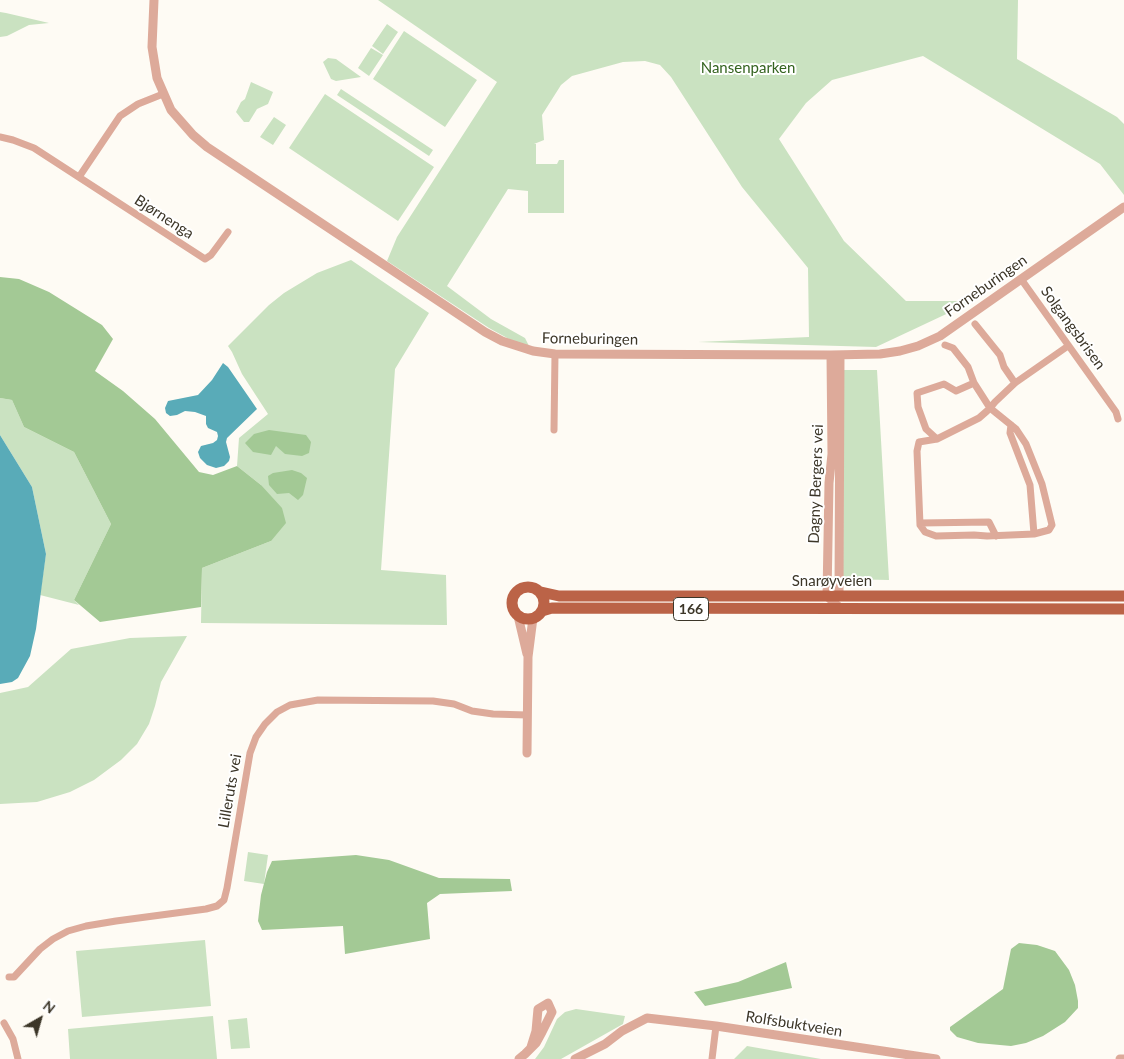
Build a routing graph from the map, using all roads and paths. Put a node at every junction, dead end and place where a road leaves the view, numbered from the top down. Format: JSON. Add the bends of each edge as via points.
{"nodes":[{"id":1,"x":154,"y":0,"type":"edge"},
{"id":2,"x":163,"y":94,"type":"junction"},
{"id":3,"x":0,"y":137,"type":"edge"},
{"id":4,"x":79,"y":177,"type":"junction"},
{"id":5,"x":1124,"y":208,"type":"edge"},
{"id":6,"x":228,"y":232,"type":"dead end"},
{"id":7,"x":1021,"y":279,"type":"junction"},
{"id":8,"x":976,"y":324,"type":"dead end"},
{"id":9,"x":945,"y":345,"type":"dead end"},
{"id":10,"x":1068,"y":346,"type":"junction"},
{"id":11,"x":555,"y":354,"type":"junction"},
{"id":12,"x":836,"y":355,"type":"junction"},
{"id":13,"x":974,"y":383,"type":"junction"},
{"id":14,"x":1016,"y":383,"type":"junction"},
{"id":15,"x":990,"y":408,"type":"junction"},
{"id":16,"x":1118,"y":419,"type":"dead end"},
{"id":17,"x":1010,"y":425,"type":"junction"},
{"id":18,"x":554,"y":430,"type":"dead end"},
{"id":19,"x":937,"y":439,"type":"junction"},
{"id":20,"x":920,"y":523,"type":"junction"},
{"id":21,"x":1034,"y":534,"type":"junction"},
{"id":22,"x":996,"y":536,"type":"junction"},
{"id":23,"x":541,"y":592,"type":"junction"},
{"id":24,"x":833,"y":596,"type":"junction"},
{"id":25,"x":1124,"y":596,"type":"edge"},
{"id":26,"x":841,"y":609,"type":"junction"},
{"id":27,"x":1124,"y":609,"type":"edge"},
{"id":28,"x":538,"y":614,"type":"junction"},
{"id":29,"x":518,"y":616,"type":"junction"},
{"id":30,"x":528,"y":657,"type":"junction"},
{"id":31,"x":527,"y":715,"type":"junction"},
{"id":32,"x":527,"y":754,"type":"dead end"},
{"id":33,"x":9,"y":977,"type":"dead end"},
{"id":34,"x":4,"y":1023,"type":"dead end"},
{"id":35,"x":716,"y":1026,"type":"junction"},
{"id":36,"x":537,"y":1038,"type":"junction"},
{"id":37,"x":18,"y":1059,"type":"edge"},
{"id":38,"x":519,"y":1059,"type":"edge"},
{"id":39,"x":575,"y":1059,"type":"edge"},
{"id":40,"x":712,"y":1059,"type":"edge"},
{"id":41,"x":936,"y":1059,"type":"edge"}],
"edges":[{"from":1,"to":2,"type":"street","name":"Forneburingen","via":[[152,47],[156,78]]},
{"from":2,"to":4,"type":"street","via":[[120,116]]},
{"from":2,"to":11,"type":"street","name":"Forneburingen","via":[[181,123],[207,147],[402,277],[502,341],[533,352]]},
{"from":3,"to":4,"type":"street","name":"Bjørnenga","via":[[34,148]]},
{"from":4,"to":6,"type":"street","name":"Bjørnenga","via":[[205,260]]},
{"from":5,"to":7,"type":"street","name":"Forneburingen"},
{"from":7,"to":10,"type":"street","name":"Solgangsbrisen"},
{"from":7,"to":12,"type":"street","name":"Forneburingen","via":[[940,336],[918,346],[880,354]]},
{"from":8,"to":14,"type":"street"},
{"from":9,"to":13,"type":"street","via":[[953,348],[968,368]]},
{"from":10,"to":14,"type":"street"},
{"from":10,"to":16,"type":"street","name":"Solgangsbrisen"},
{"from":11,"to":12,"type":"street","name":"Forneburingen"},
{"from":11,"to":18,"type":"street"},
{"from":12,"to":24,"type":"street","name":"Dagny Bergers vei"},
{"from":13,"to":15,"type":"street"},
{"from":13,"to":19,"type":"street","via":[[956,391],[941,384],[917,393],[926,430]]},
{"from":14,"to":15,"type":"street"},
{"from":15,"to":17,"type":"street"},
{"from":15,"to":19,"type":"street","via":[[981,417]]},
{"from":17,"to":21,"type":"street","via":[[1010,433],[1030,485]]},
{"from":17,"to":21,"type":"street","via":[[1026,444],[1051,517],[1049,530]]},
{"from":19,"to":20,"type":"street","via":[[919,442],[917,446]]},
{"from":20,"to":22,"type":"street","via":[[922,530],[936,536]]},
{"from":20,"to":22,"type":"street","via":[[989,522]]},
{"from":21,"to":22,"type":"street"},
{"from":23,"to":24,"type":"main road","name":"Snarøyveien","number":"166","via":[[568,596]]},
{"from":23,"to":28,"type":"main road","via":[[544,599]]},
{"from":23,"to":29,"type":"main road","number":"166","via":[[528,586],[518,590],[512,603]]},
{"from":24,"to":25,"type":"main road","name":"Snarøyveien","number":"166"},
{"from":24,"to":26,"type":"street"},
{"from":26,"to":27,"type":"main road","name":"Snarøyveien","number":"166"},
{"from":26,"to":28,"type":"main road","name":"Snarøyveien","number":"166","via":[[552,608]]},
{"from":28,"to":29,"type":"main road","number":"166","via":[[527,619]]},
{"from":28,"to":30,"type":"street"},
{"from":29,"to":30,"type":"street"},
{"from":30,"to":31,"type":"street"},
{"from":31,"to":32,"type":"street"},
{"from":31,"to":33,"type":"street","name":"Lilleruts vei","via":[[472,711],[433,701],[318,700],[290,704],[265,724],[250,753],[224,900],[206,909],[68,931],[46,944],[14,977]]},
{"from":34,"to":37,"type":"street"},
{"from":35,"to":39,"type":"street","name":"Rolfsbuktveien","via":[[646,1018]]},
{"from":35,"to":40,"type":"street"},
{"from":35,"to":41,"type":"street","name":"Rolfsbuktveien"},
{"from":36,"to":36,"type":"street","via":[[552,1012],[548,1003],[538,1009]]},
{"from":36,"to":38,"type":"street"}]}
